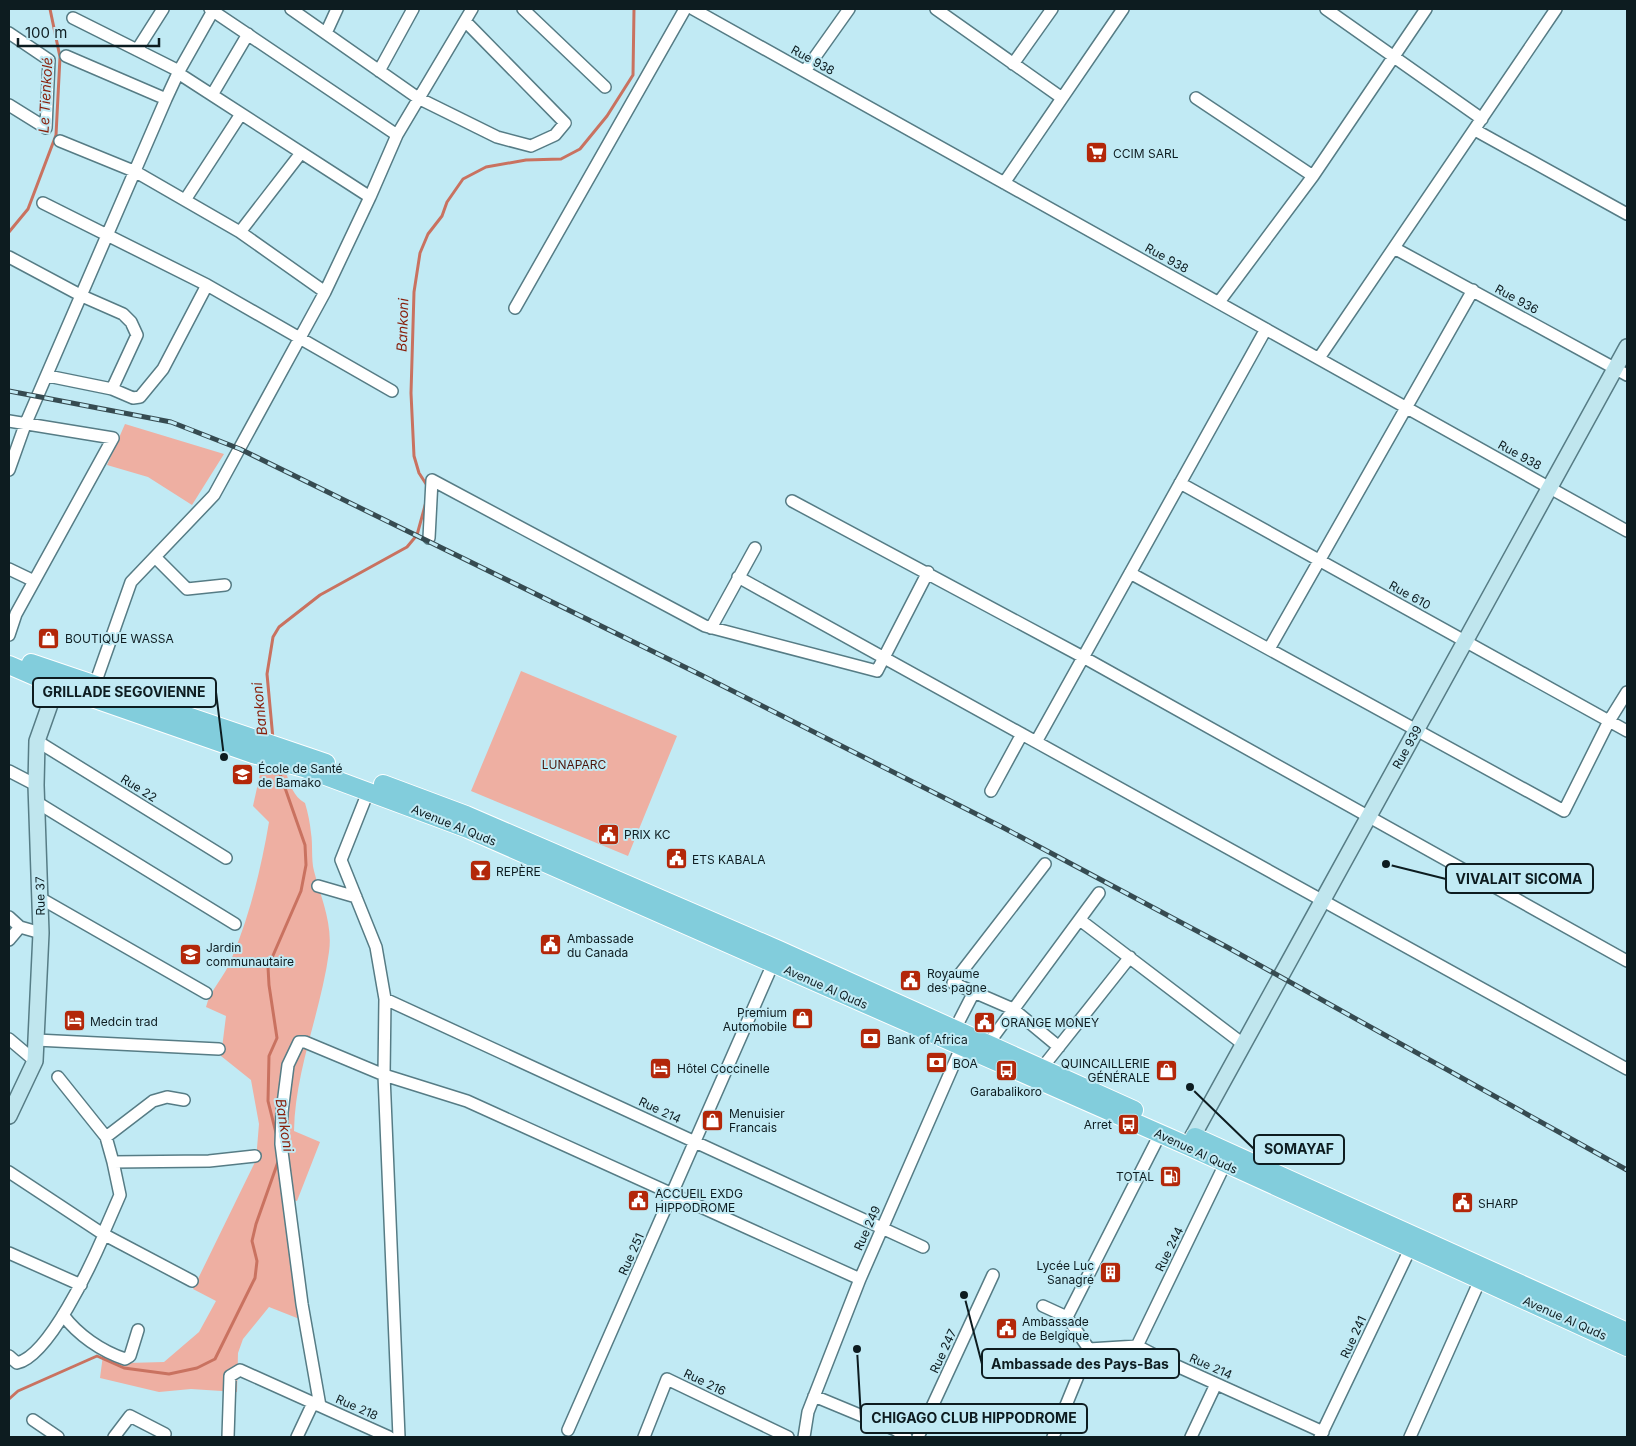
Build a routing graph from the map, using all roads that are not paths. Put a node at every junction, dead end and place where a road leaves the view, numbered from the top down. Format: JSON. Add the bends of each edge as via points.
{"nodes":[{"id":1,"x":163,"y":9,"type":"edge"},
{"id":2,"x":212,"y":9,"type":"edge"},
{"id":3,"x":291,"y":9,"type":"edge"},
{"id":4,"x":337,"y":9,"type":"edge"},
{"id":5,"x":413,"y":9,"type":"edge"},
{"id":6,"x":472,"y":9,"type":"edge"},
{"id":7,"x":523,"y":9,"type":"edge"},
{"id":8,"x":685,"y":9,"type":"edge"},
{"id":9,"x":693,"y":9,"type":"edge"},
{"id":10,"x":850,"y":9,"type":"edge"},
{"id":11,"x":936,"y":9,"type":"edge"},
{"id":12,"x":1052,"y":9,"type":"edge"},
{"id":13,"x":1123,"y":9,"type":"edge"},
{"id":14,"x":1326,"y":9,"type":"edge"},
{"id":15,"x":1426,"y":9,"type":"edge"},
{"id":16,"x":1556,"y":9,"type":"edge"},
{"id":17,"x":73,"y":18,"type":"dead end"},
{"id":18,"x":465,"y":21,"type":"junction"},
{"id":19,"x":9,"y":33,"type":"edge"},
{"id":20,"x":326,"y":33,"type":"junction"},
{"id":21,"x":248,"y":34,"type":"junction"},
{"id":22,"x":137,"y":50,"type":"junction"},
{"id":23,"x":66,"y":56,"type":"dead end"},
{"id":24,"x":1393,"y":56,"type":"junction"},
{"id":25,"x":1013,"y":64,"type":"junction"},
{"id":26,"x":379,"y":71,"type":"junction"},
{"id":27,"x":805,"y":71,"type":"junction"},
{"id":28,"x":178,"y":72,"type":"junction"},
{"id":29,"x":605,"y":87,"type":"dead end"},
{"id":30,"x":212,"y":96,"type":"junction"},
{"id":31,"x":418,"y":98,"type":"junction"},
{"id":32,"x":1062,"y":98,"type":"junction"},
{"id":33,"x":1196,"y":98,"type":"dead end"},
{"id":34,"x":166,"y":99,"type":"junction"},
{"id":35,"x":9,"y":105,"type":"edge"},
{"id":36,"x":241,"y":114,"type":"junction"},
{"id":37,"x":1482,"y":119,"type":"junction"},
{"id":38,"x":1475,"y":130,"type":"junction"},
{"id":39,"x":397,"y":135,"type":"junction"},
{"id":40,"x":60,"y":141,"type":"dead end"},
{"id":41,"x":301,"y":153,"type":"junction"},
{"id":42,"x":136,"y":172,"type":"junction"},
{"id":43,"x":1313,"y":176,"type":"junction"},
{"id":44,"x":1004,"y":183,"type":"junction"},
{"id":45,"x":370,"y":198,"type":"junction"},
{"id":46,"x":185,"y":200,"type":"junction"},
{"id":47,"x":43,"y":203,"type":"dead end"},
{"id":48,"x":1627,"y":214,"type":"edge"},
{"id":49,"x":240,"y":232,"type":"junction"},
{"id":50,"x":108,"y":235,"type":"junction"},
{"id":51,"x":1394,"y":248,"type":"junction"},
{"id":52,"x":9,"y":257,"type":"edge"},
{"id":53,"x":206,"y":285,"type":"junction"},
{"id":54,"x":1473,"y":290,"type":"junction"},
{"id":55,"x":325,"y":292,"type":"junction"},
{"id":56,"x":82,"y":296,"type":"junction"},
{"id":57,"x":1219,"y":302,"type":"junction"},
{"id":58,"x":515,"y":308,"type":"dead end"},
{"id":59,"x":1266,"y":329,"type":"junction"},
{"id":60,"x":301,"y":338,"type":"junction"},
{"id":61,"x":1627,"y":347,"type":"edge"},
{"id":62,"x":1319,"y":358,"type":"junction"},
{"id":63,"x":1621,"y":372,"type":"edge"},
{"id":64,"x":48,"y":376,"type":"junction"},
{"id":65,"x":112,"y":389,"type":"junction"},
{"id":66,"x":392,"y":391,"type":"dead end"},
{"id":67,"x":1407,"y":407,"type":"junction"},
{"id":68,"x":9,"y":421,"type":"edge"},
{"id":69,"x":25,"y":425,"type":"junction"},
{"id":70,"x":9,"y":470,"type":"edge"},
{"id":71,"x":1180,"y":483,"type":"junction"},
{"id":72,"x":1550,"y":488,"type":"junction"},
{"id":73,"x":792,"y":501,"type":"dead end"},
{"id":74,"x":1627,"y":531,"type":"edge"},
{"id":75,"x":429,"y":538,"type":"dead end"},
{"id":76,"x":754,"y":548,"type":"dead end"},
{"id":77,"x":155,"y":557,"type":"junction"},
{"id":78,"x":1319,"y":561,"type":"junction"},
{"id":79,"x":9,"y":569,"type":"edge"},
{"id":80,"x":928,"y":572,"type":"junction"},
{"id":81,"x":1130,"y":573,"type":"junction"},
{"id":82,"x":738,"y":577,"type":"junction"},
{"id":83,"x":34,"y":581,"type":"junction"},
{"id":84,"x":225,"y":585,"type":"dead end"},
{"id":85,"x":12,"y":613,"type":"edge"},
{"id":86,"x":711,"y":628,"type":"junction"},
{"id":87,"x":9,"y":635,"type":"edge"},
{"id":88,"x":1465,"y":642,"type":"junction"},
{"id":89,"x":1269,"y":649,"type":"junction"},
{"id":90,"x":9,"y":656,"type":"edge"},
{"id":91,"x":1083,"y":657,"type":"junction"},
{"id":92,"x":883,"y":658,"type":"junction"},
{"id":93,"x":9,"y":665,"type":"edge"},
{"id":94,"x":58,"y":679,"type":"junction"},
{"id":95,"x":95,"y":684,"type":"junction"},
{"id":96,"x":1627,"y":692,"type":"edge"},
{"id":97,"x":1609,"y":721,"type":"junction"},
{"id":98,"x":1417,"y":730,"type":"junction"},
{"id":99,"x":1627,"y":731,"type":"edge"},
{"id":100,"x":1022,"y":734,"type":"junction"},
{"id":101,"x":37,"y":741,"type":"junction"},
{"id":102,"x":1036,"y":742,"type":"junction"},
{"id":103,"x":306,"y":762,"type":"junction"},
{"id":104,"x":9,"y":771,"type":"edge"},
{"id":105,"x":36,"y":785,"type":"junction"},
{"id":106,"x":991,"y":791,"type":"dead end"},
{"id":107,"x":368,"y":792,"type":"junction"},
{"id":108,"x":38,"y":803,"type":"junction"},
{"id":109,"x":1369,"y":817,"type":"junction"},
{"id":110,"x":226,"y":858,"type":"dead end"},
{"id":111,"x":1045,"y":864,"type":"dead end"},
{"id":112,"x":318,"y":886,"type":"dead end"},
{"id":113,"x":1099,"y":893,"type":"dead end"},
{"id":114,"x":356,"y":897,"type":"junction"},
{"id":115,"x":40,"y":898,"type":"junction"},
{"id":116,"x":1323,"y":901,"type":"junction"},
{"id":117,"x":9,"y":917,"type":"edge"},
{"id":118,"x":1080,"y":920,"type":"junction"},
{"id":119,"x":234,"y":924,"type":"dead end"},
{"id":120,"x":20,"y":927,"type":"junction"},
{"id":121,"x":41,"y":933,"type":"junction"},
{"id":122,"x":9,"y":940,"type":"edge"},
{"id":123,"x":776,"y":957,"type":"junction"},
{"id":124,"x":1130,"y":957,"type":"junction"},
{"id":125,"x":1627,"y":961,"type":"edge"},
{"id":126,"x":974,"y":992,"type":"junction"},
{"id":127,"x":206,"y":993,"type":"dead end"},
{"id":128,"x":385,"y":999,"type":"junction"},
{"id":129,"x":1013,"y":1009,"type":"junction"},
{"id":130,"x":961,"y":1037,"type":"junction"},
{"id":131,"x":9,"y":1040,"type":"edge"},
{"id":132,"x":36,"y":1040,"type":"junction"},
{"id":133,"x":988,"y":1044,"type":"junction"},
{"id":134,"x":1243,"y":1044,"type":"junction"},
{"id":135,"x":1059,"y":1047,"type":"junction"},
{"id":136,"x":219,"y":1050,"type":"dead end"},
{"id":137,"x":35,"y":1060,"type":"junction"},
{"id":138,"x":1042,"y":1068,"type":"junction"},
{"id":139,"x":1627,"y":1069,"type":"edge"},
{"id":140,"x":384,"y":1075,"type":"junction"},
{"id":141,"x":58,"y":1077,"type":"dead end"},
{"id":142,"x":184,"y":1100,"type":"dead end"},
{"id":143,"x":9,"y":1116,"type":"edge"},
{"id":144,"x":1160,"y":1134,"type":"junction"},
{"id":145,"x":106,"y":1137,"type":"junction"},
{"id":146,"x":1190,"y":1141,"type":"junction"},
{"id":147,"x":695,"y":1142,"type":"junction"},
{"id":148,"x":254,"y":1156,"type":"dead end"},
{"id":149,"x":113,"y":1162,"type":"junction"},
{"id":150,"x":1226,"y":1164,"type":"junction"},
{"id":151,"x":9,"y":1172,"type":"edge"},
{"id":152,"x":672,"y":1194,"type":"junction"},
{"id":153,"x":882,"y":1228,"type":"junction"},
{"id":154,"x":103,"y":1235,"type":"junction"},
{"id":155,"x":924,"y":1246,"type":"dead end"},
{"id":156,"x":1410,"y":1248,"type":"junction"},
{"id":157,"x":9,"y":1253,"type":"edge"},
{"id":158,"x":993,"y":1275,"type":"dead end"},
{"id":159,"x":860,"y":1279,"type":"junction"},
{"id":160,"x":1480,"y":1280,"type":"junction"},
{"id":161,"x":192,"y":1281,"type":"dead end"},
{"id":162,"x":81,"y":1285,"type":"junction"},
{"id":163,"x":1043,"y":1306,"type":"dead end"},
{"id":164,"x":63,"y":1315,"type":"junction"},
{"id":165,"x":1067,"y":1317,"type":"junction"},
{"id":166,"x":138,"y":1330,"type":"dead end"},
{"id":167,"x":1627,"y":1332,"type":"edge"},
{"id":168,"x":1137,"y":1346,"type":"junction"},
{"id":169,"x":1627,"y":1346,"type":"edge"},
{"id":170,"x":1089,"y":1349,"type":"junction"},
{"id":171,"x":9,"y":1356,"type":"edge"},
{"id":172,"x":1216,"y":1384,"type":"junction"},
{"id":173,"x":814,"y":1396,"type":"junction"},
{"id":174,"x":316,"y":1404,"type":"junction"},
{"id":175,"x":33,"y":1420,"type":"dead end"},
{"id":176,"x":568,"y":1430,"type":"dead end"},
{"id":177,"x":55,"y":1434,"type":"edge"},
{"id":178,"x":166,"y":1434,"type":"dead end"},
{"id":179,"x":1322,"y":1435,"type":"edge"},
{"id":180,"x":114,"y":1437,"type":"edge"},
{"id":181,"x":228,"y":1437,"type":"edge"},
{"id":182,"x":297,"y":1437,"type":"edge"},
{"id":183,"x":389,"y":1437,"type":"edge"},
{"id":184,"x":400,"y":1437,"type":"edge"},
{"id":185,"x":644,"y":1437,"type":"edge"},
{"id":186,"x":788,"y":1437,"type":"edge"},
{"id":187,"x":804,"y":1437,"type":"edge"},
{"id":188,"x":906,"y":1437,"type":"edge"},
{"id":189,"x":918,"y":1437,"type":"edge"},
{"id":190,"x":1053,"y":1437,"type":"edge"},
{"id":191,"x":1191,"y":1437,"type":"edge"},
{"id":192,"x":1410,"y":1437,"type":"edge"}],
"edges":[{"from":1,"to":22,"type":"street"},
{"from":2,"to":21,"type":"street"},
{"from":2,"to":28,"type":"street"},
{"from":3,"to":20,"type":"street"},
{"from":4,"to":20,"type":"street"},
{"from":5,"to":26,"type":"street"},
{"from":6,"to":18,"type":"street"},
{"from":7,"to":29,"type":"street"},
{"from":8,"to":58,"type":"street"},
{"from":9,"to":27,"type":"street","name":"Rue 938"},
{"from":10,"to":27,"type":"street"},
{"from":11,"to":25,"type":"street"},
{"from":12,"to":25,"type":"street"},
{"from":13,"to":32,"type":"street"},
{"from":14,"to":24,"type":"street"},
{"from":15,"to":24,"type":"street"},
{"from":16,"to":37,"type":"street"},
{"from":17,"to":22,"type":"street"},
{"from":18,"to":31,"type":"street"},
{"from":18,"to":31,"type":"street","via":[[565,124],[554,135],[531,146],[497,136]]},
{"from":19,"to":35,"type":"street","via":[[49,60],[46,128]]},
{"from":20,"to":26,"type":"street"},
{"from":21,"to":30,"type":"street"},
{"from":21,"to":39,"type":"street"},
{"from":22,"to":28,"type":"street"},
{"from":23,"to":34,"type":"street"},
{"from":24,"to":37,"type":"street"},
{"from":24,"to":43,"type":"street"},
{"from":25,"to":32,"type":"street"},
{"from":26,"to":31,"type":"street"},
{"from":27,"to":44,"type":"street","name":"Rue 938"},
{"from":28,"to":30,"type":"street"},
{"from":28,"to":34,"type":"street"},
{"from":30,"to":36,"type":"street"},
{"from":31,"to":39,"type":"street"},
{"from":32,"to":44,"type":"street"},
{"from":33,"to":43,"type":"street"},
{"from":34,"to":42,"type":"street"},
{"from":36,"to":41,"type":"street"},
{"from":36,"to":46,"type":"street"},
{"from":37,"to":38,"type":"street"},
{"from":38,"to":48,"type":"street"},
{"from":38,"to":51,"type":"street"},
{"from":39,"to":45,"type":"street"},
{"from":40,"to":42,"type":"street"},
{"from":41,"to":45,"type":"street"},
{"from":41,"to":49,"type":"street"},
{"from":42,"to":46,"type":"street"},
{"from":42,"to":50,"type":"street"},
{"from":43,"to":57,"type":"street"},
{"from":44,"to":57,"type":"street","name":"Rue 938"},
{"from":45,"to":55,"type":"street"},
{"from":46,"to":49,"type":"street"},
{"from":47,"to":50,"type":"street"},
{"from":49,"to":55,"type":"street"},
{"from":50,"to":53,"type":"street"},
{"from":50,"to":56,"type":"street"},
{"from":51,"to":54,"type":"street","name":"Rue 936"},
{"from":51,"to":62,"type":"street"},
{"from":52,"to":56,"type":"street"},
{"from":53,"to":60,"type":"street"},
{"from":53,"to":65,"type":"street","via":[[164,369],[144,394],[133,398]]},
{"from":54,"to":63,"type":"street","name":"Rue 936"},
{"from":54,"to":67,"type":"street"},
{"from":55,"to":60,"type":"street"},
{"from":56,"to":64,"type":"street"},
{"from":56,"to":65,"type":"street","via":[[123,314],[137,335]]},
{"from":57,"to":59,"type":"street","name":"Rue 938"},
{"from":59,"to":62,"type":"street","name":"Rue 938"},
{"from":59,"to":71,"type":"street"},
{"from":60,"to":66,"type":"street"},
{"from":60,"to":77,"type":"street","via":[[214,495]]},
{"from":61,"to":63,"type":"main road","name":"Rue 939"},
{"from":62,"to":67,"type":"street","name":"Rue 938"},
{"from":63,"to":72,"type":"main road","name":"Rue 939"},
{"from":64,"to":65,"type":"street"},
{"from":64,"to":69,"type":"street"},
{"from":67,"to":72,"type":"street","name":"Rue 938"},
{"from":67,"to":78,"type":"street"},
{"from":68,"to":69,"type":"street"},
{"from":69,"to":70,"type":"street"},
{"from":69,"to":83,"type":"street","via":[[113,438]]},
{"from":71,"to":78,"type":"street","name":"Rue 610"},
{"from":71,"to":81,"type":"street"},
{"from":72,"to":74,"type":"street","name":"Rue 938"},
{"from":72,"to":88,"type":"main road","name":"Rue 939"},
{"from":73,"to":80,"type":"street"},
{"from":75,"to":86,"type":"street","via":[[432,480]]},
{"from":76,"to":82,"type":"street"},
{"from":77,"to":84,"type":"street","via":[[188,589]]},
{"from":77,"to":95,"type":"street","via":[[131,582]]},
{"from":78,"to":88,"type":"street","name":"Rue 610"},
{"from":78,"to":89,"type":"street"},
{"from":79,"to":83,"type":"street"},
{"from":80,"to":91,"type":"street"},
{"from":80,"to":92,"type":"street"},
{"from":81,"to":89,"type":"street"},
{"from":81,"to":91,"type":"street"},
{"from":82,"to":86,"type":"street"},
{"from":82,"to":92,"type":"street"},
{"from":83,"to":85,"type":"street"},
{"from":85,"to":87,"type":"street"},
{"from":86,"to":92,"type":"street","via":[[877,671]]},
{"from":88,"to":97,"type":"street","name":"Rue 610"},
{"from":88,"to":98,"type":"main road","name":"Rue 939"},
{"from":89,"to":98,"type":"street"},
{"from":90,"to":94,"type":"main road","name":"Avenue Al Quds"},
{"from":91,"to":102,"type":"street"},
{"from":91,"to":109,"type":"street"},
{"from":92,"to":100,"type":"street"},
{"from":93,"to":94,"type":"main road","name":"Avenue Al Quds"},
{"from":94,"to":95,"type":"main road","name":"Avenue Al Quds"},
{"from":94,"to":101,"type":"main road","name":"Rue 37"},
{"from":94,"to":103,"type":"main road","name":"Avenue Al Quds","via":[[253,754]]},
{"from":95,"to":103,"type":"main road","name":"Avenue Al Quds","via":[[249,736]]},
{"from":96,"to":97,"type":"street"},
{"from":97,"to":98,"type":"street","via":[[1564,811]]},
{"from":97,"to":99,"type":"street","name":"Rue 610"},
{"from":98,"to":109,"type":"main road","name":"Rue 939"},
{"from":100,"to":102,"type":"street"},
{"from":100,"to":106,"type":"street"},
{"from":101,"to":105,"type":"main road","name":"Rue 37"},
{"from":101,"to":110,"type":"street","name":"Rue 22"},
{"from":102,"to":116,"type":"street"},
{"from":103,"to":107,"type":"main road","name":"Avenue Al Quds"},
{"from":103,"to":123,"type":"main road","name":"Avenue Al Quds","via":[[466,815]]},
{"from":104,"to":105,"type":"street"},
{"from":105,"to":108,"type":"main road","name":"Rue 37"},
{"from":107,"to":114,"type":"street","via":[[341,860]]},
{"from":107,"to":123,"type":"main road","name":"Avenue Al Quds","via":[[468,829]]},
{"from":108,"to":115,"type":"main road","name":"Rue 37"},
{"from":108,"to":119,"type":"street"},
{"from":109,"to":116,"type":"main road","name":"Rue 939"},
{"from":109,"to":125,"type":"street"},
{"from":111,"to":126,"type":"street","via":[[953,983]]},
{"from":112,"to":114,"type":"street"},
{"from":113,"to":118,"type":"street"},
{"from":114,"to":128,"type":"street","via":[[376,947]]},
{"from":115,"to":121,"type":"main road","name":"Rue 37"},
{"from":115,"to":127,"type":"street"},
{"from":116,"to":134,"type":"main road","name":"Rue 939"},
{"from":116,"to":139,"type":"street"},
{"from":117,"to":120,"type":"street"},
{"from":118,"to":124,"type":"street"},
{"from":118,"to":129,"type":"street"},
{"from":120,"to":121,"type":"street"},
{"from":120,"to":122,"type":"street"},
{"from":121,"to":132,"type":"main road","name":"Rue 37"},
{"from":123,"to":130,"type":"main road","name":"Avenue Al Quds"},
{"from":123,"to":147,"type":"street","name":"Rue 251"},
{"from":124,"to":134,"type":"street"},
{"from":124,"to":135,"type":"street"},
{"from":126,"to":129,"type":"street"},
{"from":126,"to":130,"type":"street","name":"Rue 249"},
{"from":128,"to":140,"type":"street"},
{"from":128,"to":147,"type":"street","name":"Rue 214"},
{"from":129,"to":133,"type":"street"},
{"from":129,"to":135,"type":"street"},
{"from":130,"to":133,"type":"main road","name":"Avenue Al Quds"},
{"from":130,"to":144,"type":"main road","name":"Avenue Al Quds"},
{"from":130,"to":153,"type":"street","name":"Rue 249"},
{"from":131,"to":137,"type":"street"},
{"from":132,"to":136,"type":"street"},
{"from":132,"to":137,"type":"main road","name":"Rue 37"},
{"from":133,"to":138,"type":"main road","name":"Avenue Al Quds"},
{"from":134,"to":146,"type":"main road","name":"Rue 939"},
{"from":135,"to":138,"type":"street"},
{"from":137,"to":143,"type":"main road","name":"Rue 37"},
{"from":138,"to":146,"type":"main road","name":"Avenue Al Quds"},
{"from":140,"to":152,"type":"street","via":[[467,1101]]},
{"from":140,"to":174,"type":"street","via":[[305,1042],[296,1046],[288,1065],[281,1144]]},
{"from":140,"to":184,"type":"street"},
{"from":141,"to":145,"type":"street"},
{"from":142,"to":145,"type":"street","via":[[167,1097],[153,1101]]},
{"from":144,"to":146,"type":"main road","name":"Avenue Al Quds"},
{"from":144,"to":165,"type":"street"},
{"from":145,"to":149,"type":"street"},
{"from":146,"to":150,"type":"main road","name":"Avenue Al Quds"},
{"from":146,"to":167,"type":"main road","name":"Avenue Al Quds"},
{"from":147,"to":152,"type":"street","name":"Rue 251"},
{"from":147,"to":153,"type":"street","name":"Rue 214"},
{"from":148,"to":149,"type":"street","via":[[209,1161]]},
{"from":149,"to":154,"type":"street","via":[[120,1195]]},
{"from":150,"to":156,"type":"main road","name":"Avenue Al Quds"},
{"from":150,"to":168,"type":"street","name":"Rue 244"},
{"from":151,"to":154,"type":"street"},
{"from":152,"to":159,"type":"street"},
{"from":152,"to":176,"type":"street","name":"Rue 251"},
{"from":153,"to":155,"type":"street","name":"Rue 214"},
{"from":153,"to":159,"type":"street","name":"Rue 249"},
{"from":154,"to":161,"type":"street"},
{"from":154,"to":162,"type":"street"},
{"from":156,"to":160,"type":"main road","name":"Avenue Al Quds"},
{"from":156,"to":179,"type":"street","name":"Rue 241"},
{"from":157,"to":162,"type":"street"},
{"from":158,"to":189,"type":"street","name":"Rue 247"},
{"from":159,"to":173,"type":"street","name":"Rue 249"},
{"from":160,"to":169,"type":"main road","name":"Avenue Al Quds"},
{"from":160,"to":192,"type":"street"},
{"from":162,"to":164,"type":"street"},
{"from":163,"to":165,"type":"street"},
{"from":164,"to":166,"type":"street","via":[[72,1327],[108,1353],[125,1359],[130,1356]]},
{"from":164,"to":171,"type":"street","via":[[25,1361],[17,1363]]},
{"from":165,"to":170,"type":"street"},
{"from":168,"to":170,"type":"street","name":"Rue 214"},
{"from":168,"to":172,"type":"street","name":"Rue 214"},
{"from":170,"to":190,"type":"street"},
{"from":172,"to":179,"type":"street","name":"Rue 214"},
{"from":172,"to":191,"type":"street"},
{"from":173,"to":187,"type":"street","name":"Rue 249"},
{"from":173,"to":188,"type":"street"},
{"from":174,"to":181,"type":"street","name":"Rue 218","via":[[236,1371],[230,1376]]},
{"from":174,"to":182,"type":"street"},
{"from":174,"to":183,"type":"street","name":"Rue 218"},
{"from":175,"to":177,"type":"street"},
{"from":178,"to":180,"type":"street","via":[[130,1416]]},
{"from":185,"to":186,"type":"street","name":"Rue 216","via":[[667,1379]]}]}
